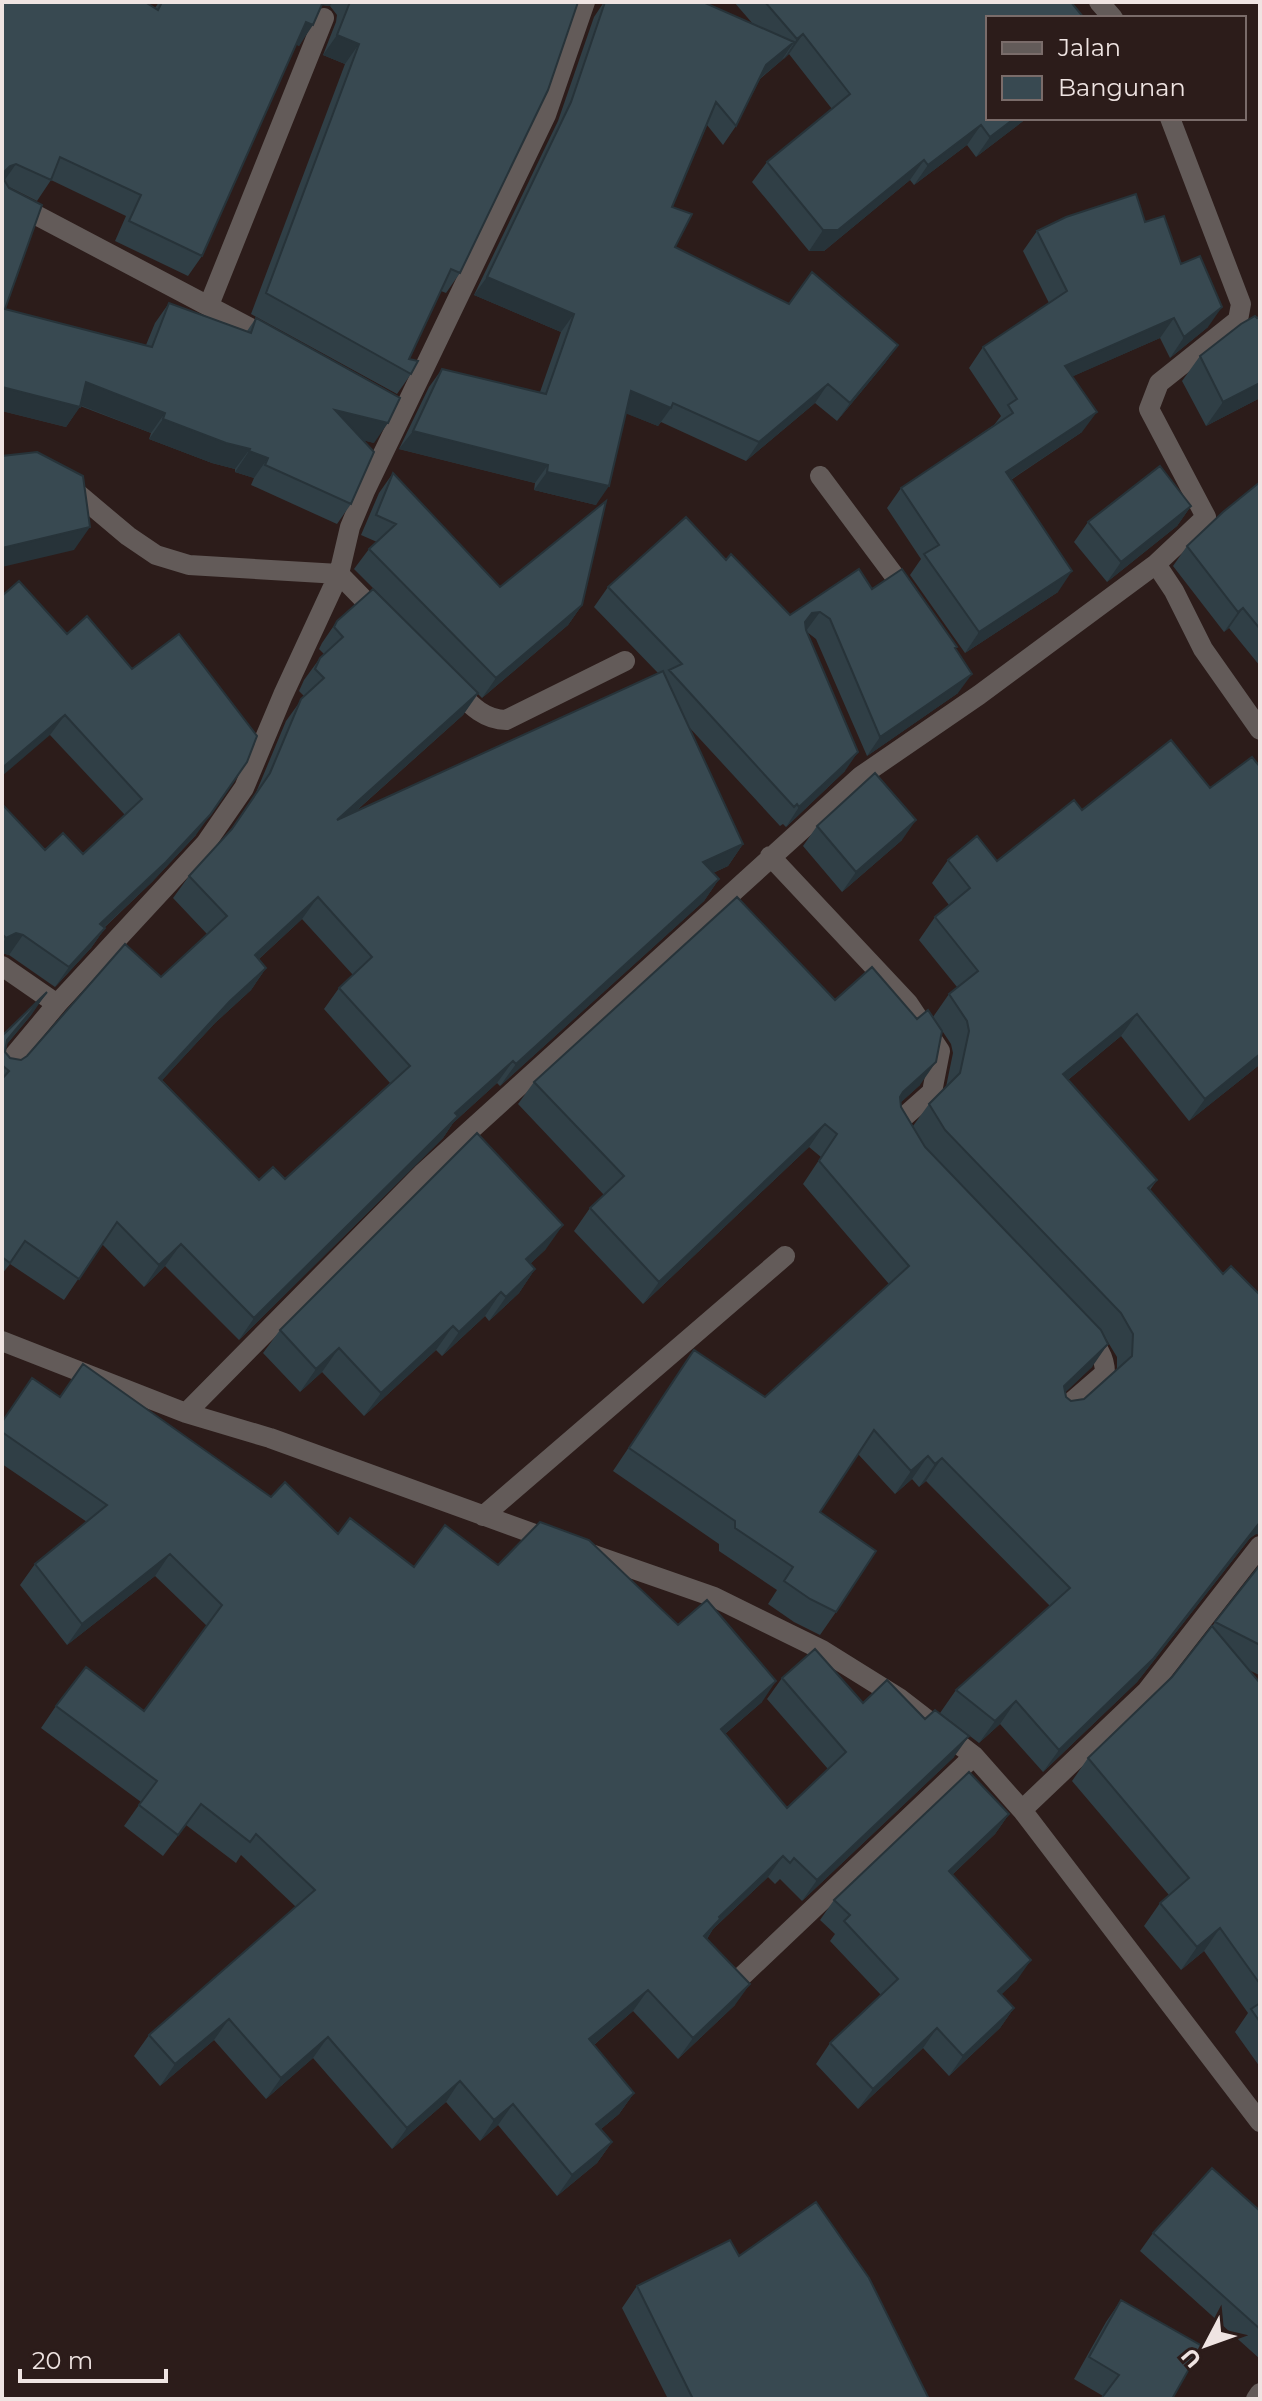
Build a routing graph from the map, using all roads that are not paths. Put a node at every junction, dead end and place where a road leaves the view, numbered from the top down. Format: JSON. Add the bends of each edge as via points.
{"nodes":[{"id":1,"x":585,"y":2,"type":"edge"},
{"id":2,"x":324,"y":18,"type":"edge"},
{"id":3,"x":1171,"y":120,"type":"edge"},
{"id":4,"x":2,"y":197,"type":"edge"},
{"id":5,"x":209,"y":305,"type":"junction"},
{"id":6,"x":293,"y":351,"type":"edge"},
{"id":7,"x":47,"y":473,"type":"edge"},
{"id":8,"x":820,"y":476,"type":"dead end"},
{"id":9,"x":1156,"y":564,"type":"junction"},
{"id":10,"x":339,"y":574,"type":"junction"},
{"id":11,"x":918,"y":609,"type":"edge"},
{"id":12,"x":392,"y":627,"type":"edge"},
{"id":13,"x":625,"y":661,"type":"dead end"},
{"id":14,"x":434,"y":669,"type":"edge"},
{"id":15,"x":1260,"y":730,"type":"edge"},
{"id":16,"x":770,"y":856,"type":"junction"},
{"id":17,"x":2,"y":966,"type":"edge"},
{"id":18,"x":57,"y":1004,"type":"junction"},
{"id":19,"x":2,"y":1070,"type":"edge"},
{"id":20,"x":915,"y":1150,"type":"edge"},
{"id":21,"x":785,"y":1256,"type":"dead end"},
{"id":22,"x":1074,"y":1322,"type":"edge"},
{"id":23,"x":2,"y":1341,"type":"edge"},
{"id":24,"x":1060,"y":1412,"type":"edge"},
{"id":25,"x":186,"y":1413,"type":"junction"},
{"id":26,"x":483,"y":1516,"type":"junction"},
{"id":27,"x":1260,"y":1546,"type":"edge"},
{"id":28,"x":974,"y":1756,"type":"junction"},
{"id":29,"x":1022,"y":1810,"type":"junction"},
{"id":30,"x":740,"y":1978,"type":"edge"},
{"id":31,"x":1260,"y":2122,"type":"edge"},
{"id":32,"x":1260,"y":2393,"type":"edge"},
{"id":33,"x":1256,"y":2399,"type":"edge"}],
"edges":[{"from":1,"to":10,"type":"street","via":[[546,115],[397,409],[350,527]]},
{"from":2,"to":5,"type":"street"},
{"from":3,"to":9,"type":"street","via":[[1241,304],[1238,320],[1159,383],[1149,409],[1206,517]]},
{"from":4,"to":5,"type":"street"},
{"from":5,"to":6,"type":"street"},
{"from":7,"to":10,"type":"street","via":[[70,485],[156,555],[189,565]]},
{"from":8,"to":11,"type":"street"},
{"from":9,"to":15,"type":"street","via":[[1203,649]]},
{"from":9,"to":16,"type":"street","via":[[858,768]]},
{"from":10,"to":12,"type":"street"},
{"from":10,"to":18,"type":"street","via":[[244,788],[206,843]]},
{"from":13,"to":14,"type":"street","via":[[506,720],[493,720],[476,710]]},
{"from":16,"to":20,"type":"street","via":[[908,1003],[940,1051],[932,1092],[896,1124]]},
{"from":16,"to":25,"type":"street","via":[[422,1174]]},
{"from":17,"to":18,"type":"street"},
{"from":18,"to":19,"type":"street"},
{"from":21,"to":26,"type":"street"},
{"from":22,"to":24,"type":"street","via":[[1096,1345],[1105,1373]]},
{"from":23,"to":25,"type":"street"},
{"from":25,"to":26,"type":"street"},
{"from":26,"to":28,"type":"street","via":[[714,1597],[835,1658],[899,1698]]},
{"from":27,"to":29,"type":"street","via":[[1147,1691]]},
{"from":28,"to":29,"type":"street"},
{"from":28,"to":30,"type":"street"},
{"from":29,"to":31,"type":"street"},
{"from":32,"to":33,"type":"street"}]}
